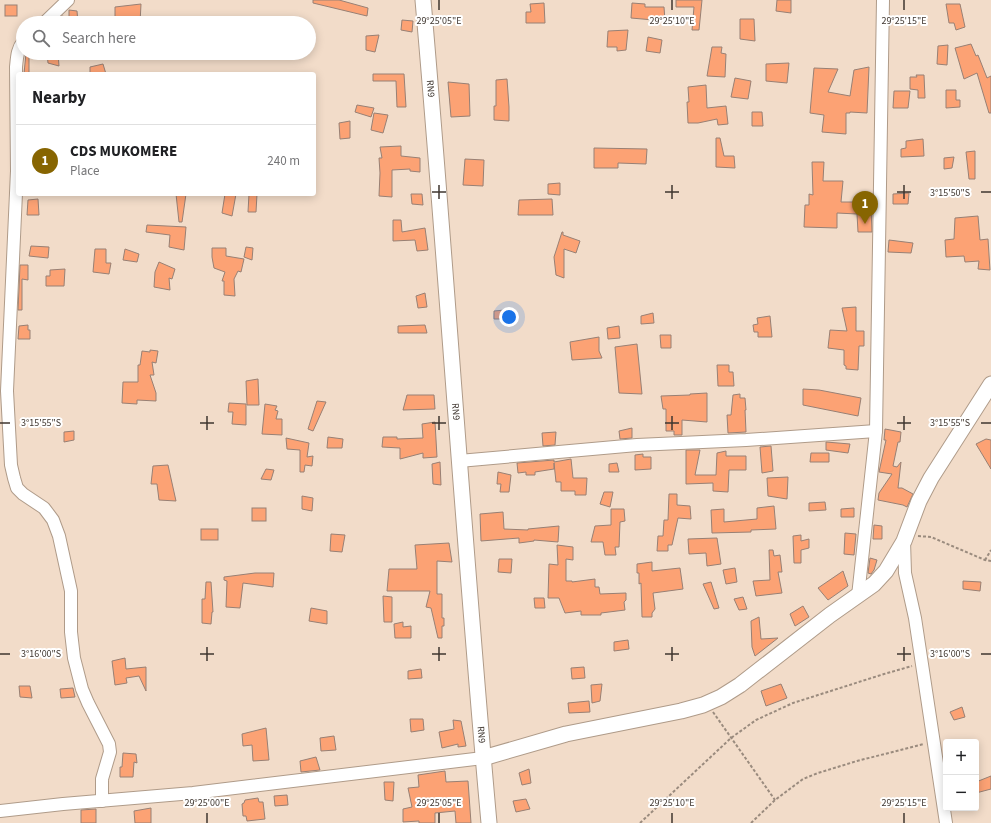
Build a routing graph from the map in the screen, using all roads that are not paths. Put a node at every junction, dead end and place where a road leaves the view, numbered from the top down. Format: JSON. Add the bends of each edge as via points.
{"nodes":[{"id":1,"x":68,"y":0,"type":"edge"},
{"id":2,"x":423,"y":0,"type":"edge"},
{"id":3,"x":883,"y":0,"type":"edge"},
{"id":4,"x":51,"y":16,"type":"edge"},
{"id":5,"x":17,"y":60,"type":"edge"},
{"id":6,"x":16,"y":72,"type":"edge"},
{"id":7,"x":16,"y":193,"type":"edge"},
{"id":8,"x":991,"y":384,"type":"edge"},
{"id":9,"x":876,"y":431,"type":"junction"},
{"id":10,"x":459,"y":461,"type":"junction"},
{"id":11,"x":904,"y":541,"type":"junction"},
{"id":12,"x":858,"y":596,"type":"junction"},
{"id":13,"x":483,"y":758,"type":"junction"},
{"id":14,"x":102,"y":800,"type":"junction"},
{"id":15,"x":0,"y":811,"type":"edge"},
{"id":16,"x":489,"y":823,"type":"edge"},
{"id":17,"x":946,"y":823,"type":"edge"}],
"edges":[{"from":1,"to":4,"type":"street"},
{"from":2,"to":10,"type":"main road","name":"RN9"},
{"from":3,"to":9,"type":"street"},
{"from":5,"to":6,"type":"street"},
{"from":7,"to":14,"type":"street","via":[[7,391],[11,465],[17,488],[49,513],[59,536],[70,591],[74,658],[82,689],[109,744],[110,752],[102,779]]},
{"from":8,"to":11,"type":"main road","via":[[931,478]]},
{"from":9,"to":10,"type":"street","via":[[637,445]]},
{"from":9,"to":12,"type":"street"},
{"from":10,"to":13,"type":"main road","name":"RN9"},
{"from":11,"to":12,"type":"main road","via":[[886,571]]},
{"from":11,"to":17,"type":"street","via":[[905,573],[915,618]]},
{"from":12,"to":13,"type":"main road","via":[[740,686],[711,702],[681,711],[566,734]]},
{"from":13,"to":14,"type":"street","via":[[194,793]]},
{"from":13,"to":16,"type":"main road","name":"RN9"},
{"from":14,"to":15,"type":"street"}]}
